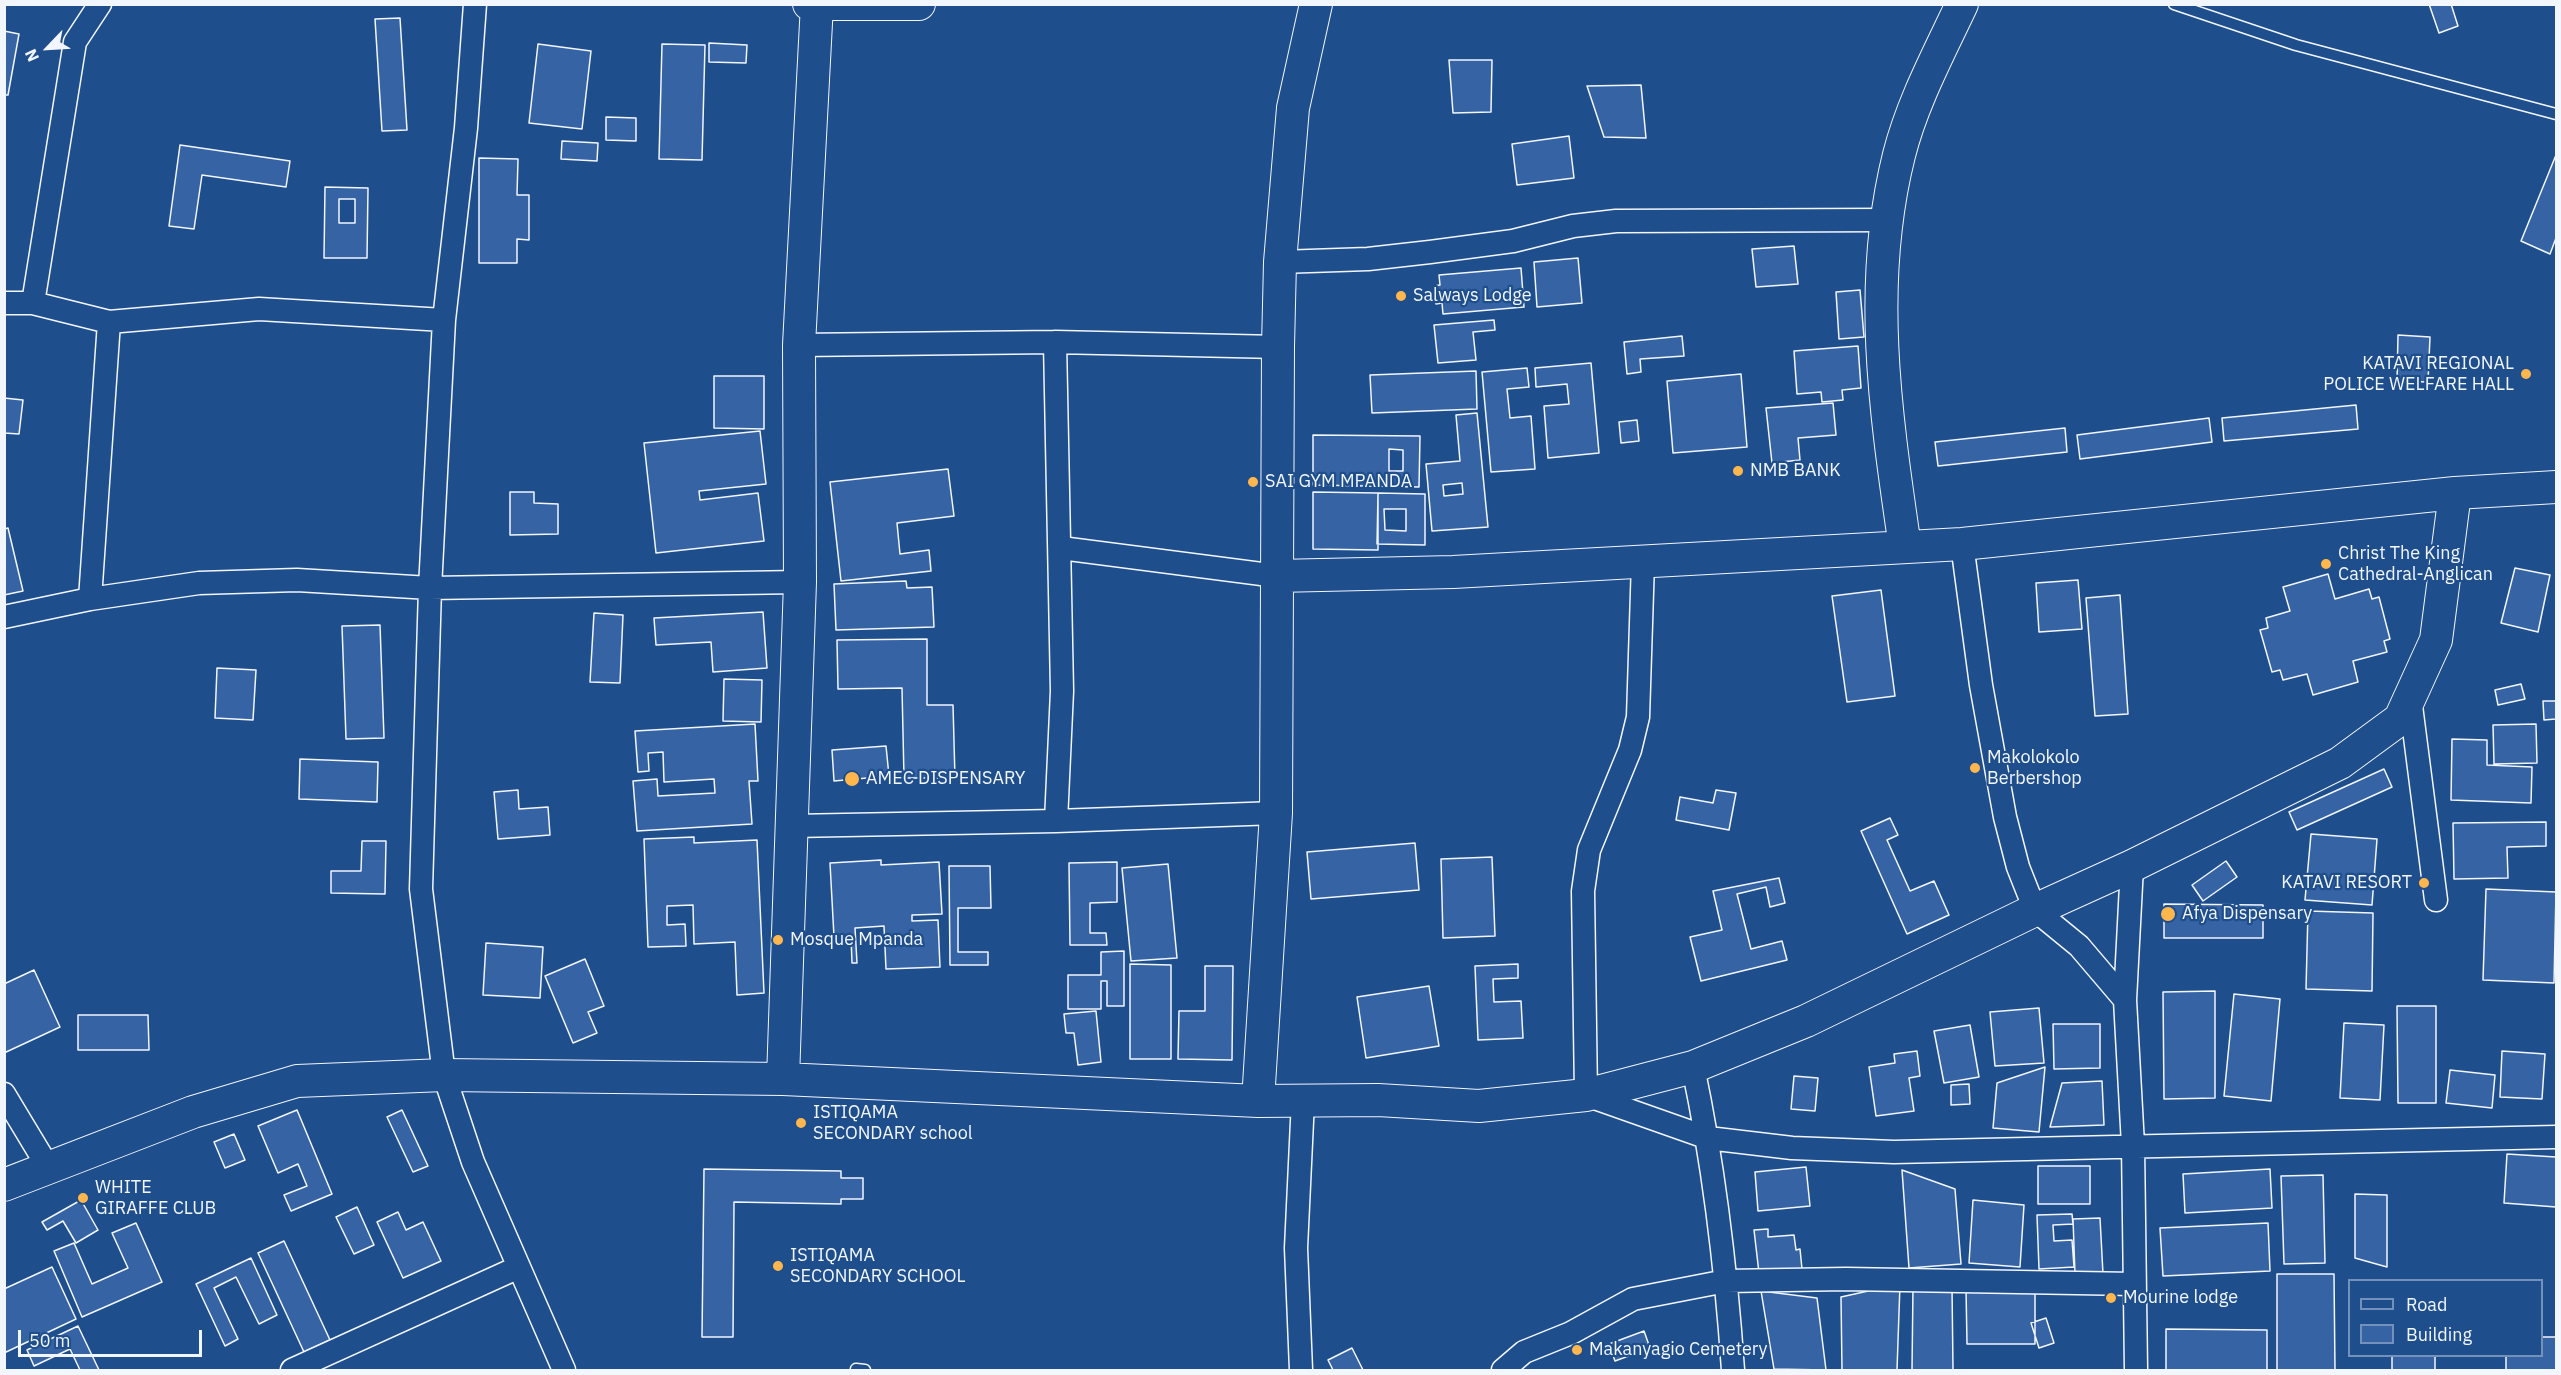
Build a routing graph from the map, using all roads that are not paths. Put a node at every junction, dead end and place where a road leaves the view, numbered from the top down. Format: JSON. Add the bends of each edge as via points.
{"nodes":[{"id":1,"x":100,"y":4,"type":"edge"},
{"id":2,"x":475,"y":4,"type":"edge"},
{"id":3,"x":809,"y":4,"type":"edge"},
{"id":4,"x":920,"y":4,"type":"edge"},
{"id":5,"x":1316,"y":4,"type":"edge"},
{"id":6,"x":1962,"y":4,"type":"edge"},
{"id":7,"x":2174,"y":4,"type":"edge"},
{"id":8,"x":817,"y":5,"type":"edge"},
{"id":9,"x":2556,"y":114,"type":"edge"},
{"id":10,"x":1886,"y":220,"type":"junction"},
{"id":11,"x":1280,"y":262,"type":"junction"},
{"id":12,"x":4,"y":303,"type":"edge"},
{"id":13,"x":33,"y":303,"type":"junction"},
{"id":14,"x":444,"y":320,"type":"junction"},
{"id":15,"x":109,"y":322,"type":"junction"},
{"id":16,"x":1056,"y":342,"type":"junction"},
{"id":17,"x":799,"y":345,"type":"junction"},
{"id":18,"x":1278,"y":347,"type":"junction"},
{"id":19,"x":2556,"y":487,"type":"edge"},
{"id":20,"x":2455,"y":493,"type":"junction"},
{"id":21,"x":1962,"y":544,"type":"junction"},
{"id":22,"x":1905,"y":547,"type":"junction"},
{"id":23,"x":1061,"y":548,"type":"junction"},
{"id":24,"x":1643,"y":561,"type":"junction"},
{"id":25,"x":1277,"y":576,"type":"junction"},
{"id":26,"x":800,"y":582,"type":"junction"},
{"id":27,"x":429,"y":588,"type":"junction"},
{"id":28,"x":90,"y":599,"type":"junction"},
{"id":29,"x":4,"y":617,"type":"edge"},
{"id":30,"x":2409,"y":698,"type":"junction"},
{"id":31,"x":1276,"y":813,"type":"junction"},
{"id":32,"x":1056,"y":821,"type":"junction"},
{"id":33,"x":792,"y":826,"type":"junction"},
{"id":34,"x":2132,"y":866,"type":"junction"},
{"id":35,"x":2436,"y":900,"type":"dead end"},
{"id":36,"x":2035,"y":910,"type":"junction"},
{"id":37,"x":2126,"y":1000,"type":"junction"},
{"id":38,"x":1693,"y":1067,"type":"junction"},
{"id":39,"x":444,"y":1075,"type":"junction"},
{"id":40,"x":783,"y":1079,"type":"junction"},
{"id":41,"x":4,"y":1094,"type":"edge"},
{"id":42,"x":1586,"y":1095,"type":"junction"},
{"id":43,"x":1303,"y":1100,"type":"junction"},
{"id":44,"x":1258,"y":1101,"type":"junction"},
{"id":45,"x":2556,"y":1137,"type":"edge"},
{"id":46,"x":1708,"y":1138,"type":"junction"},
{"id":47,"x":2133,"y":1145,"type":"junction"},
{"id":48,"x":48,"y":1167,"type":"junction"},
{"id":49,"x":4,"y":1185,"type":"edge"},
{"id":50,"x":519,"y":1267,"type":"junction"},
{"id":51,"x":1726,"y":1281,"type":"junction"},
{"id":52,"x":2134,"y":1284,"type":"junction"},
{"id":53,"x":292,"y":1371,"type":"edge"},
{"id":54,"x":564,"y":1371,"type":"edge"},
{"id":55,"x":1301,"y":1371,"type":"edge"},
{"id":56,"x":1503,"y":1371,"type":"edge"},
{"id":57,"x":1733,"y":1371,"type":"edge"},
{"id":58,"x":2136,"y":1371,"type":"edge"}],
"edges":[{"from":1,"to":13,"type":"street","via":[[75,42]]},
{"from":2,"to":14,"type":"street","via":[[466,128]]},
{"from":3,"to":8,"type":"street"},
{"from":4,"to":8,"type":"street"},
{"from":5,"to":11,"type":"street","via":[[1293,108]]},
{"from":6,"to":10,"type":"street","via":[[1915,107],[1899,155]]},
{"from":7,"to":9,"type":"lane","via":[[2296,45]]},
{"from":8,"to":17,"type":"street"},
{"from":10,"to":11,"type":"street","via":[[1616,221],[1430,252]]},
{"from":10,"to":22,"type":"street","via":[[1880,310],[1885,410]]},
{"from":11,"to":18,"type":"street"},
{"from":12,"to":13,"type":"street"},
{"from":13,"to":15,"type":"street"},
{"from":14,"to":15,"type":"street","via":[[259,309]]},
{"from":14,"to":27,"type":"street"},
{"from":15,"to":28,"type":"street"},
{"from":16,"to":17,"type":"street"},
{"from":16,"to":18,"type":"street"},
{"from":16,"to":23,"type":"street"},
{"from":17,"to":26,"type":"street"},
{"from":18,"to":25,"type":"street"},
{"from":19,"to":20,"type":"street"},
{"from":20,"to":21,"type":"street"},
{"from":20,"to":30,"type":"street","via":[[2436,640]]},
{"from":21,"to":22,"type":"street"},
{"from":21,"to":36,"type":"street","via":[[1981,684],[2006,817],[2018,867]]},
{"from":22,"to":24,"type":"street"},
{"from":23,"to":25,"type":"street"},
{"from":23,"to":32,"type":"street","via":[[1062,691]]},
{"from":24,"to":25,"type":"street","via":[[1453,572]]},
{"from":24,"to":42,"type":"street","via":[[1638,717],[1630,750],[1589,850],[1583,891]]},
{"from":25,"to":31,"type":"street"},
{"from":26,"to":27,"type":"street"},
{"from":26,"to":33,"type":"street"},
{"from":27,"to":28,"type":"street","via":[[297,580],[210,583]]},
{"from":27,"to":39,"type":"street","via":[[421,889]]},
{"from":28,"to":29,"type":"street"},
{"from":30,"to":34,"type":"street","via":[[2400,719],[2340,763]]},
{"from":30,"to":35,"type":"street"},
{"from":31,"to":32,"type":"street"},
{"from":31,"to":44,"type":"street"},
{"from":32,"to":33,"type":"street"},
{"from":33,"to":40,"type":"street"},
{"from":34,"to":36,"type":"street"},
{"from":34,"to":37,"type":"street"},
{"from":36,"to":37,"type":"street","via":[[2079,946]]},
{"from":36,"to":38,"type":"street","via":[[1806,1021]]},
{"from":37,"to":47,"type":"street"},
{"from":38,"to":42,"type":"street"},
{"from":38,"to":46,"type":"street"},
{"from":39,"to":40,"type":"street"},
{"from":39,"to":48,"type":"street","via":[[297,1081],[193,1112]]},
{"from":39,"to":50,"type":"street","via":[[473,1162]]},
{"from":40,"to":44,"type":"street"},
{"from":41,"to":48,"type":"street"},
{"from":42,"to":43,"type":"street","via":[[1479,1106]]},
{"from":42,"to":46,"type":"street"},
{"from":43,"to":44,"type":"street"},
{"from":43,"to":55,"type":"street","via":[[1296,1248]]},
{"from":45,"to":47,"type":"street"},
{"from":46,"to":47,"type":"street","via":[[1792,1148],[1894,1152]]},
{"from":46,"to":51,"type":"street"},
{"from":47,"to":52,"type":"street"},
{"from":48,"to":49,"type":"street"},
{"from":50,"to":53,"type":"street"},
{"from":50,"to":54,"type":"street"},
{"from":51,"to":52,"type":"street"},
{"from":51,"to":56,"type":"street","via":[[1633,1299],[1571,1333],[1524,1352]]},
{"from":51,"to":57,"type":"street"},
{"from":52,"to":58,"type":"street"}]}
